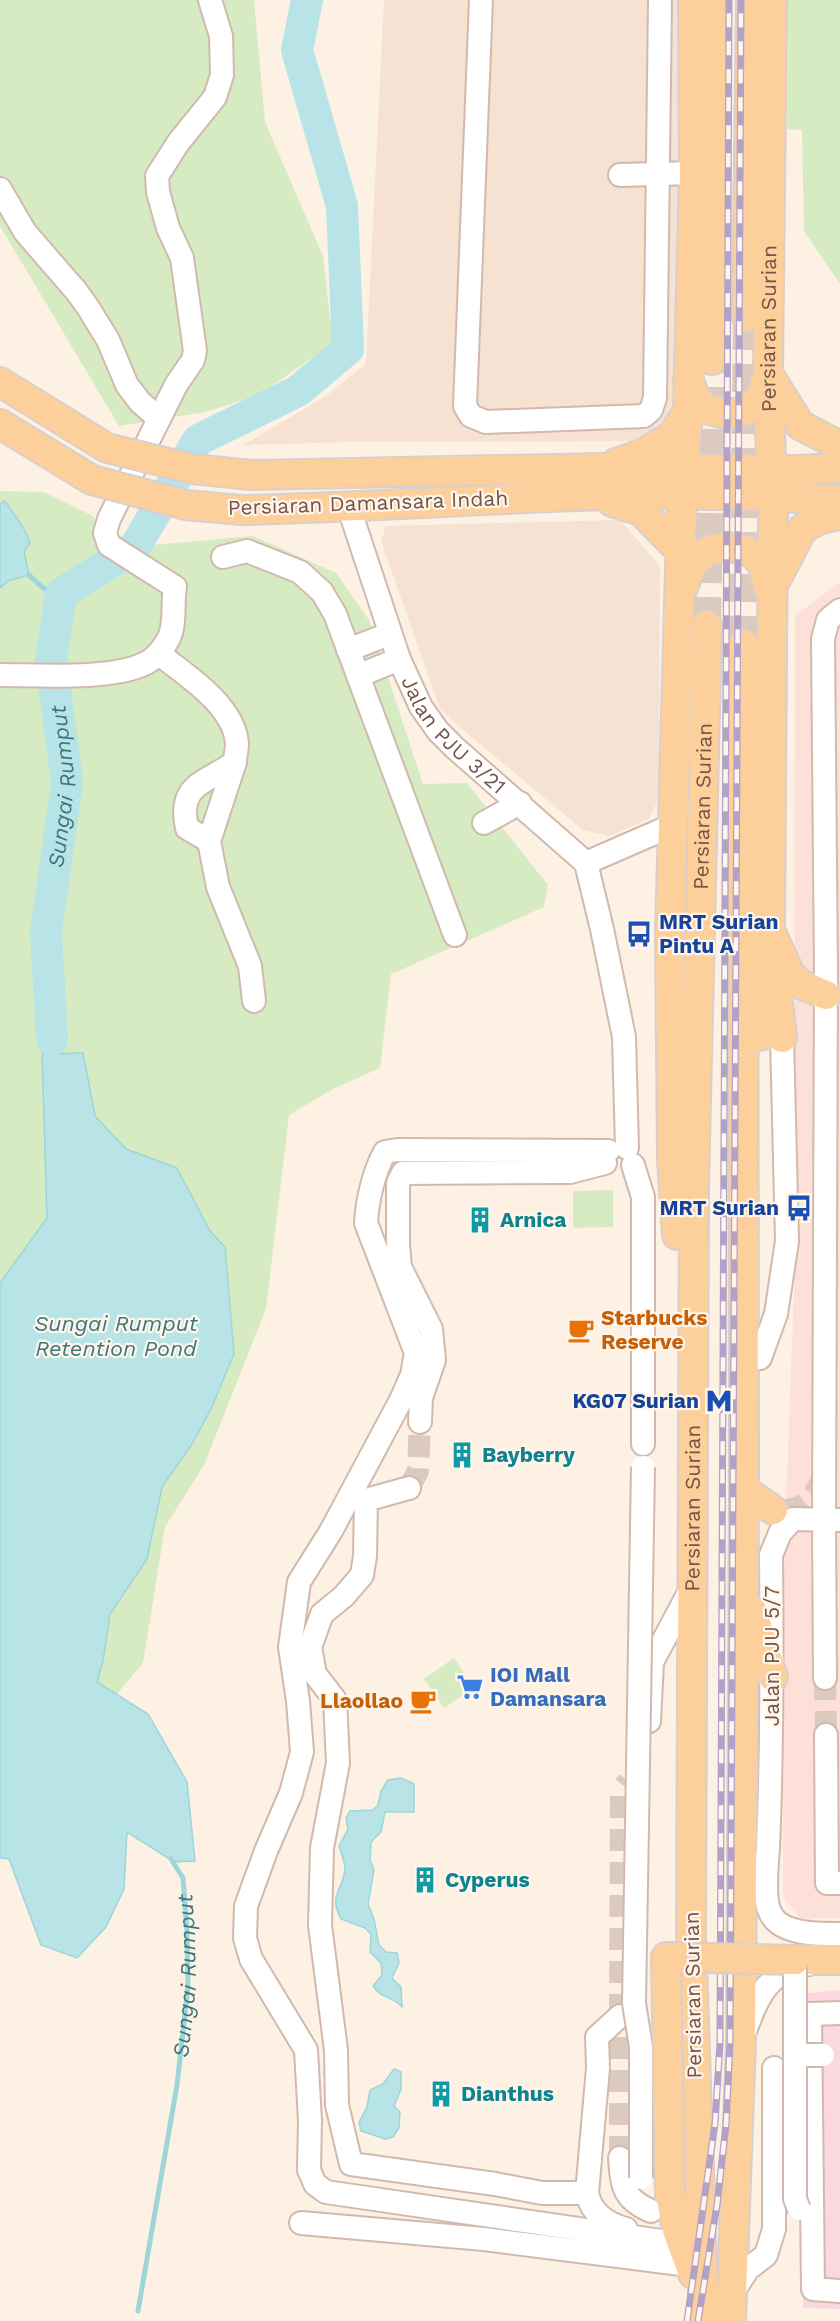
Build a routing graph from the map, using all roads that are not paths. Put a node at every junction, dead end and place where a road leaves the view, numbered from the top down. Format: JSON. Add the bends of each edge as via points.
{"nodes":[{"id":1,"x":210,"y":0,"type":"edge"},
{"id":2,"x":481,"y":0,"type":"edge"},
{"id":3,"x":660,"y":0,"type":"edge"},
{"id":4,"x":693,"y":0,"type":"edge"},
{"id":5,"x":714,"y":0,"type":"edge"},
{"id":6,"x":751,"y":0,"type":"edge"},
{"id":7,"x":772,"y":0,"type":"edge"},
{"id":8,"x":694,"y":173,"type":"junction"},
{"id":9,"x":658,"y":174,"type":"junction"},
{"id":10,"x":620,"y":175,"type":"dead end"},
{"id":11,"x":0,"y":189,"type":"edge"},
{"id":12,"x":693,"y":208,"type":"junction"},
{"id":13,"x":658,"y":210,"type":"junction"},
{"id":14,"x":747,"y":317,"type":"tunnel mouth"},
{"id":15,"x":712,"y":360,"type":"tunnel mouth"},
{"id":16,"x":768,"y":374,"type":"junction"},
{"id":17,"x":688,"y":380,"type":"junction"},
{"id":18,"x":0,"y":382,"type":"edge"},
{"id":19,"x":688,"y":411,"type":"junction"},
{"id":20,"x":159,"y":419,"type":"junction"},
{"id":21,"x":0,"y":424,"type":"edge"},
{"id":22,"x":840,"y":446,"type":"edge"},
{"id":23,"x":603,"y":468,"type":"junction"},
{"id":24,"x":840,"y":468,"type":"edge"},
{"id":25,"x":286,"y":474,"type":"junction"},
{"id":26,"x":682,"y":482,"type":"junction"},
{"id":27,"x":771,"y":483,"type":"junction"},
{"id":28,"x":577,"y":496,"type":"junction"},
{"id":29,"x":840,"y":500,"type":"edge"},
{"id":30,"x":349,"y":508,"type":"junction"},
{"id":31,"x":840,"y":515,"type":"edge"},
{"id":32,"x":681,"y":552,"type":"junction"},
{"id":33,"x":223,"y":557,"type":"dead end"},
{"id":34,"x":679,"y":595,"type":"junction"},
{"id":35,"x":772,"y":599,"type":"junction"},
{"id":36,"x":840,"y":610,"type":"edge"},
{"id":37,"x":707,"y":625,"type":"tunnel mouth"},
{"id":38,"x":389,"y":634,"type":"junction"},
{"id":39,"x":743,"y":644,"type":"tunnel mouth"},
{"id":40,"x":348,"y":650,"type":"junction"},
{"id":41,"x":159,"y":654,"type":"junction"},
{"id":42,"x":399,"y":659,"type":"junction"},
{"id":43,"x":0,"y":675,"type":"edge"},
{"id":44,"x":358,"y":676,"type":"junction"},
{"id":45,"x":234,"y":762,"type":"junction"},
{"id":46,"x":519,"y":803,"type":"junction"},
{"id":47,"x":484,"y":824,"type":"dead end"},
{"id":48,"x":673,"y":825,"type":"junction"},
{"id":49,"x":209,"y":841,"type":"junction"},
{"id":50,"x":585,"y":863,"type":"junction"},
{"id":51,"x":770,"y":930,"type":"junction"},
{"id":52,"x":455,"y":935,"type":"dead end"},
{"id":53,"x":833,"y":995,"type":"edge"},
{"id":54,"x":254,"y":1001,"type":"dead end"},
{"id":55,"x":782,"y":1038,"type":"joint"},
{"id":56,"x":618,"y":1157,"type":"junction"},
{"id":57,"x":760,"y":1358,"type":"junction"},
{"id":58,"x":693,"y":1410,"type":"junction"},
{"id":59,"x":420,"y":1422,"type":"tunnel mouth"},
{"id":60,"x":643,"y":1444,"type":"dead end"},
{"id":61,"x":743,"y":1447,"type":"junction"},
{"id":62,"x":643,"y":1467,"type":"dead end"},
{"id":63,"x":409,"y":1488,"type":"dead end"},
{"id":64,"x":744,"y":1490,"type":"junction"},
{"id":65,"x":779,"y":1510,"type":"dead end"},
{"id":66,"x":832,"y":1520,"type":"edge"},
{"id":67,"x":744,"y":1585,"type":"junction"},
{"id":68,"x":693,"y":1586,"type":"junction"},
{"id":69,"x":753,"y":1636,"type":"dead end"},
{"id":70,"x":772,"y":1677,"type":"junction"},
{"id":71,"x":825,"y":1678,"type":"tunnel mouth"},
{"id":72,"x":826,"y":1735,"type":"tunnel mouth"},
{"id":73,"x":628,"y":1781,"type":"tunnel mouth"},
{"id":74,"x":840,"y":1883,"type":"edge"},
{"id":75,"x":804,"y":1931,"type":"junction"},
{"id":76,"x":691,"y":1933,"type":"junction"},
{"id":77,"x":840,"y":1934,"type":"edge"},
{"id":78,"x":840,"y":1961,"type":"edge"},
{"id":79,"x":790,"y":1967,"type":"junction"},
{"id":80,"x":840,"y":2013,"type":"edge"},
{"id":81,"x":810,"y":2014,"type":"junction"},
{"id":82,"x":741,"y":2040,"type":"junction"},
{"id":83,"x":795,"y":2055,"type":"junction"},
{"id":84,"x":823,"y":2055,"type":"dead end"},
{"id":85,"x":774,"y":2068,"type":"dead end"},
{"id":86,"x":620,"y":2158,"type":"tunnel mouth"},
{"id":87,"x":385,"y":2169,"type":"junction"},
{"id":88,"x":587,"y":2193,"type":"junction"},
{"id":89,"x":376,"y":2199,"type":"junction"},
{"id":90,"x":660,"y":2203,"type":"junction"},
{"id":91,"x":302,"y":2223,"type":"dead end"},
{"id":92,"x":669,"y":2236,"type":"junction"},
{"id":93,"x":813,"y":2240,"type":"junction"},
{"id":94,"x":689,"y":2265,"type":"junction"},
{"id":95,"x":840,"y":2291,"type":"edge"},
{"id":96,"x":717,"y":2310,"type":"edge"}],
"edges":[{"from":1,"to":20,"type":"street","via":[[221,36],[222,75],[215,97],[157,176],[168,228],[182,258],[196,345],[193,360]]},
{"from":2,"to":13,"type":"street","via":[[465,406],[471,416],[486,422],[644,416],[651,410],[655,398]]},
{"from":3,"to":9,"type":"street"},
{"from":4,"to":8,"type":"main road","name":"Persiaran Surian"},
{"from":5,"to":15,"type":"main road"},
{"from":6,"to":14,"type":"main road","name":"Persiaran Surian"},
{"from":7,"to":16,"type":"main road","name":"Persiaran Surian"},
{"from":8,"to":9,"type":"street"},
{"from":8,"to":12,"type":"main road","name":"Persiaran Surian"},
{"from":9,"to":10,"type":"street"},
{"from":9,"to":13,"type":"street"},
{"from":11,"to":20,"type":"street","via":[[25,232],[77,292],[108,340],[127,385]]},
{"from":12,"to":13,"type":"street"},
{"from":12,"to":17,"type":"main road","name":"Persiaran Surian"},
{"from":16,"to":17,"type":"main road","via":[[755,405],[731,414],[705,408]]},
{"from":16,"to":22,"type":"main road","via":[[800,425]]},
{"from":16,"to":27,"type":"main road","name":"Persiaran Surian"},
{"from":17,"to":19,"type":"main road","name":"Persiaran Surian"},
{"from":18,"to":25,"type":"main road","name":"Persiaran Damansara Indah","bridge":true,"via":[[107,448],[193,469]]},
{"from":19,"to":23,"type":"main road","via":[[672,436],[644,453]]},
{"from":19,"to":26,"type":"main road","name":"Persiaran Surian"},
{"from":20,"to":41,"type":"street","via":[[105,533],[109,545],[175,587],[170,636]]},
{"from":21,"to":30,"type":"main road","name":"Persiaran Damansara Indah","bridge":true,"via":[[92,480],[186,505],[241,510]]},
{"from":23,"to":25,"type":"main road","name":"Persiaran Damansara Indah"},
{"from":23,"to":26,"type":"main road","name":"Persiaran Damansara Indah"},
{"from":24,"to":27,"type":"main road"},
{"from":25,"to":30,"type":"main road","via":[[331,488]]},
{"from":26,"to":27,"type":"main road"},
{"from":26,"to":28,"type":"main road","name":"Persiaran Damansara Indah"},
{"from":26,"to":32,"type":"main road","name":"Persiaran Surian"},
{"from":27,"to":29,"type":"main road"},
{"from":27,"to":35,"type":"main road","name":"Persiaran Surian"},
{"from":28,"to":30,"type":"main road","name":"Persiaran Damansara Indah"},
{"from":28,"to":32,"type":"main road","via":[[641,511]]},
{"from":30,"to":38,"type":"street","name":"Jalan PJU 3/21"},
{"from":31,"to":35,"type":"main road","via":[[803,528]]},
{"from":32,"to":34,"type":"main road","name":"Persiaran Surian"},
{"from":33,"to":40,"type":"street","via":[[247,551],[300,572],[322,592]]},
{"from":34,"to":35,"type":"main road","via":[[696,559],[705,552],[741,548],[758,558]]},
{"from":34,"to":48,"type":"main road","name":"Persiaran Surian"},
{"from":35,"to":51,"type":"main road","name":"Persiaran Surian"},
{"from":36,"to":53,"type":"street","via":[[828,620],[823,639]]},
{"from":37,"to":58,"type":"main road","name":"Persiaran Surian"},
{"from":38,"to":40,"type":"street"},
{"from":38,"to":42,"type":"street","name":"Jalan PJU 3/21"},
{"from":39,"to":61,"type":"main road","name":"Persiaran Surian"},
{"from":40,"to":44,"type":"street"},
{"from":41,"to":43,"type":"street","via":[[130,669]]},
{"from":41,"to":45,"type":"street","via":[[194,681],[228,716],[237,742]]},
{"from":42,"to":44,"type":"street"},
{"from":42,"to":46,"type":"street","name":"Jalan PJU 3/21","via":[[421,707],[438,731]]},
{"from":44,"to":52,"type":"street"},
{"from":45,"to":49,"type":"street"},
{"from":45,"to":49,"type":"street","via":[[194,787],[183,810],[187,828]]},
{"from":46,"to":47,"type":"street"},
{"from":46,"to":50,"type":"street","name":"Jalan PJU 3/21"},
{"from":48,"to":50,"type":"street"},
{"from":48,"to":58,"type":"main road","name":"Persiaran Surian","via":[[672,1159],[682,1341]]},
{"from":49,"to":54,"type":"street","via":[[218,887],[250,966]]},
{"from":50,"to":56,"type":"street","via":[[624,1037]]},
{"from":51,"to":53,"type":"main road","via":[[790,974],[798,982]]},
{"from":51,"to":55,"type":"main road"},
{"from":51,"to":57,"type":"main road","name":"Persiaran Surian","via":[[760,1030]]},
{"from":53,"to":66,"type":"street","via":[[826,1250]]},
{"from":55,"to":57,"type":"street","via":[[787,1241],[776,1314]]},
{"from":56,"to":59,"type":"street","via":[[570,1172],[403,1173],[398,1183],[400,1267],[431,1329],[434,1360],[421,1398]]},
{"from":56,"to":60,"type":"street","via":[[643,1197]]},
{"from":56,"to":89,"type":"street","via":[[385,1152],[367,1212],[366,1223],[416,1353],[402,1398],[331,1531],[299,1582],[290,1647],[302,1752],[291,1793],[246,1906],[245,1938],[251,1959],[306,2050],[309,2170],[315,2184],[326,2192]]},
{"from":57,"to":61,"type":"main road","name":"Persiaran Surian","via":[[754,1408]]},
{"from":58,"to":68,"type":"main road","name":"Persiaran Surian"},
{"from":61,"to":64,"type":"main road","name":"Persiaran Surian"},
{"from":62,"to":90,"type":"street","bridge":true,"via":[[634,2003],[641,2047],[641,2178]]},
{"from":63,"to":87,"type":"street","via":[[366,1500],[362,1575],[322,1614],[310,1647],[315,1674],[335,1700],[339,1763],[322,1848],[320,1925],[336,2050],[337,2105],[351,2164]]},
{"from":64,"to":65,"type":"main road"},
{"from":64,"to":67,"type":"main road","name":"Persiaran Surian"},
{"from":66,"to":70,"type":"street","name":"Jalan PJU 5/7","via":[[793,1519],[780,1533],[771,1555]]},
{"from":66,"to":71,"type":"street"},
{"from":67,"to":69,"type":"street"},
{"from":67,"to":70,"type":"main road"},
{"from":67,"to":82,"type":"main road","name":"Persiaran Surian"},
{"from":68,"to":73,"type":"street","via":[[652,1662],[646,1764]]},
{"from":68,"to":76,"type":"main road","name":"Persiaran Surian"},
{"from":70,"to":75,"type":"street","name":"Jalan PJU 5/7","via":[[766,1887],[769,1914],[777,1923]]},
{"from":72,"to":74,"type":"street","via":[[826,1883]]},
{"from":75,"to":77,"type":"street","name":"Jalan PJU 5/7"},
{"from":75,"to":79,"type":"street","via":[[790,1935],[784,1942],[783,1958]]},
{"from":76,"to":88,"type":"street","via":[[660,1978],[597,2037]]},
{"from":76,"to":96,"type":"main road","name":"Persiaran Surian"},
{"from":78,"to":79,"type":"main road"},
{"from":79,"to":81,"type":"street"},
{"from":79,"to":82,"type":"street","via":[[768,1982]]},
{"from":79,"to":83,"type":"street","bridge":true},
{"from":79,"to":90,"type":"main road","bridge":true,"via":[[666,1957]]},
{"from":80,"to":81,"type":"street"},
{"from":81,"to":93,"type":"street"},
{"from":82,"to":96,"type":"main road"},
{"from":83,"to":84,"type":"street","bridge":true},
{"from":83,"to":93,"type":"street","bridge":true,"via":[[795,2199]]},
{"from":85,"to":96,"type":"street","via":[[774,2229],[766,2255],[748,2269]]},
{"from":86,"to":90,"type":"street","via":[[621,2183],[637,2205]]},
{"from":87,"to":88,"type":"street","via":[[542,2193]]},
{"from":87,"to":89,"type":"street"},
{"from":88,"to":92,"type":"street","via":[[604,2220]]},
{"from":89,"to":92,"type":"street"},
{"from":90,"to":92,"type":"main road"},
{"from":91,"to":94,"type":"street","via":[[483,2239]]},
{"from":92,"to":94,"type":"main road"},
{"from":93,"to":95,"type":"street","via":[[813,2289]]},
{"from":94,"to":96,"type":"main road"}]}
